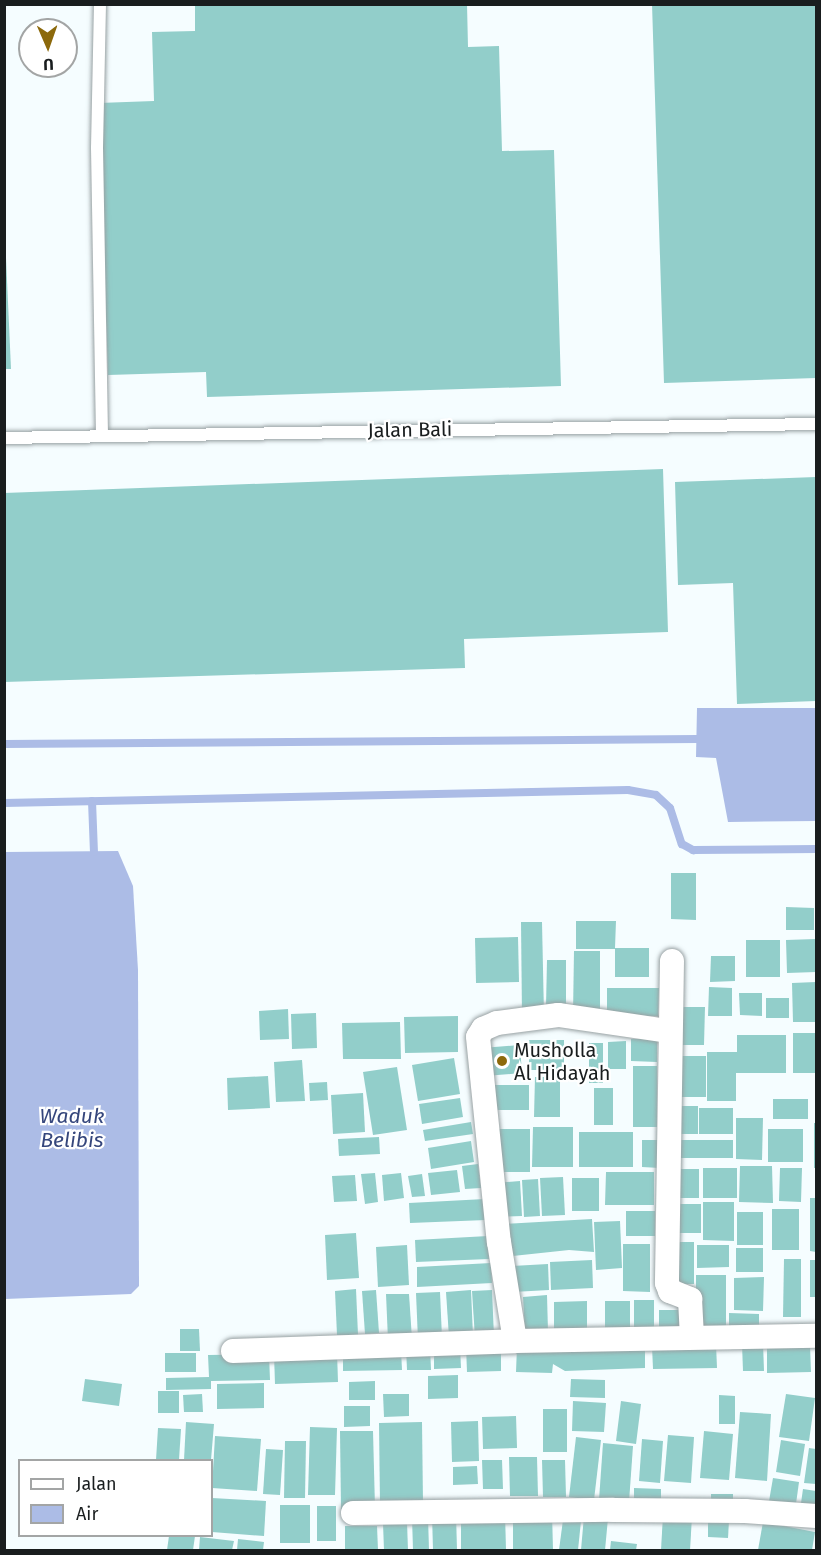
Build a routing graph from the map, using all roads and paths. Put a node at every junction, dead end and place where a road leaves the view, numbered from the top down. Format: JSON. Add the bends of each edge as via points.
{"nodes":[{"id":1,"x":100,"y":4,"type":"edge"},
{"id":2,"x":816,"y":424,"type":"edge"},
{"id":3,"x":102,"y":435,"type":"junction"},
{"id":4,"x":4,"y":438,"type":"edge"},
{"id":5,"x":672,"y":961,"type":"dead end"},
{"id":6,"x":668,"y":1031,"type":"junction"},
{"id":7,"x":816,"y":1336,"type":"edge"},
{"id":8,"x":692,"y":1337,"type":"junction"},
{"id":9,"x":515,"y":1341,"type":"junction"},
{"id":10,"x":233,"y":1351,"type":"dead end"},
{"id":11,"x":353,"y":1513,"type":"dead end"},
{"id":12,"x":816,"y":1516,"type":"edge"}],
"edges":[{"from":1,"to":3,"type":"lane","via":[[97,148]]},
{"from":2,"to":3,"type":"lane","name":"Jalan Bali"},
{"from":3,"to":4,"type":"lane","name":"Jalan Bali"},
{"from":5,"to":6,"type":"street"},
{"from":6,"to":8,"type":"street","via":[[673,1101],[667,1283],[670,1292],[690,1299]]},
{"from":6,"to":9,"type":"street","via":[[558,1015],[497,1023],[483,1029],[478,1037],[499,1242]]},
{"from":7,"to":8,"type":"street"},
{"from":8,"to":9,"type":"street"},
{"from":9,"to":10,"type":"street"},
{"from":11,"to":12,"type":"street","via":[[697,1510]]}]}
